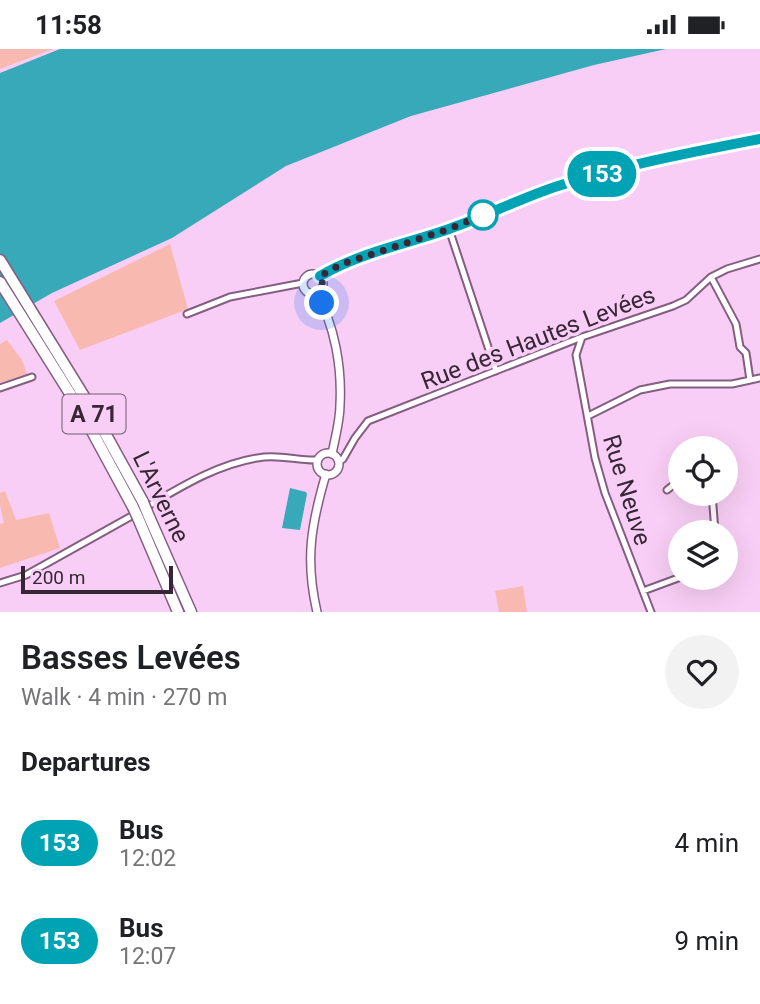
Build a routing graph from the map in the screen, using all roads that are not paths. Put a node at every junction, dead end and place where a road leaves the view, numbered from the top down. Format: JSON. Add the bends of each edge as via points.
{"nodes":[{"id":1,"x":760,"y":139,"type":"edge"},
{"id":2,"x":449,"y":229,"type":"junction"},
{"id":3,"x":760,"y":259,"type":"edge"},
{"id":4,"x":0,"y":260,"type":"edge"},
{"id":5,"x":320,"y":276,"type":"junction"},
{"id":6,"x":711,"y":277,"type":"junction"},
{"id":7,"x":0,"y":282,"type":"edge"},
{"id":8,"x":303,"y":283,"type":"junction"},
{"id":9,"x":316,"y":293,"type":"junction"},
{"id":10,"x":187,"y":314,"type":"dead end"},
{"id":11,"x":582,"y":337,"type":"junction"},
{"id":12,"x":563,"y":345,"type":"junction"},
{"id":13,"x":576,"y":355,"type":"junction"},
{"id":14,"x":496,"y":371,"type":"junction"},
{"id":15,"x":32,"y":377,"type":"dead end"},
{"id":16,"x":760,"y":378,"type":"edge"},
{"id":17,"x":750,"y":380,"type":"junction"},
{"id":18,"x":0,"y":388,"type":"edge"},
{"id":19,"x":588,"y":416,"type":"junction"},
{"id":20,"x":332,"y":454,"type":"junction"},
{"id":21,"x":318,"y":460,"type":"junction"},
{"id":22,"x":339,"y":462,"type":"junction"},
{"id":23,"x":326,"y":474,"type":"junction"},
{"id":24,"x":140,"y":510,"type":"junction"},
{"id":25,"x":668,"y":582,"type":"edge"},
{"id":26,"x":0,"y":583,"type":"edge"},
{"id":27,"x":643,"y":591,"type":"junction"},
{"id":28,"x":178,"y":612,"type":"edge"},
{"id":29,"x":191,"y":612,"type":"edge"},
{"id":30,"x":317,"y":612,"type":"edge"},
{"id":31,"x":651,"y":612,"type":"edge"}],
"edges":[{"from":1,"to":2,"type":"main road","via":[[588,177]]},
{"from":2,"to":5,"type":"main road","via":[[342,264]]},
{"from":2,"to":14,"type":"street"},
{"from":3,"to":6,"type":"street","name":"Rue des Hautes Levées"},
{"from":4,"to":24,"type":"highway","name":"L'Arverne","number":"A 71","via":[[99,422]]},
{"from":5,"to":8,"type":"main road","via":[[309,275]]},
{"from":5,"to":9,"type":"main road","via":[[323,285]]},
{"from":6,"to":11,"type":"street","name":"Rue des Hautes Levées","via":[[686,300]]},
{"from":6,"to":17,"type":"street","via":[[736,324]]},
{"from":7,"to":24,"type":"highway","name":"L'Arverne","number":"A 71"},
{"from":8,"to":9,"type":"main road","via":[[307,292]]},
{"from":8,"to":10,"type":"street","via":[[230,297]]},
{"from":9,"to":20,"type":"main road","via":[[329,318],[340,374]]},
{"from":11,"to":12,"type":"street","name":"Rue des Hautes Levées"},
{"from":11,"to":13,"type":"street"},
{"from":12,"to":13,"type":"street"},
{"from":12,"to":14,"type":"street","name":"Rue des Hautes Levées"},
{"from":13,"to":19,"type":"street","name":"Rue Neuve"},
{"from":14,"to":22,"type":"street","name":"Rue des Hautes Levées","via":[[368,421]]},
{"from":15,"to":18,"type":"street"},
{"from":16,"to":17,"type":"street"},
{"from":17,"to":19,"type":"street","via":[[640,390]]},
{"from":19,"to":27,"type":"street","name":"Rue Neuve","via":[[605,493]]},
{"from":20,"to":21,"type":"main road"},
{"from":20,"to":22,"type":"main road"},
{"from":21,"to":23,"type":"main road","via":[[319,469]]},
{"from":21,"to":26,"type":"street","via":[[264,457],[205,474],[48,564]]},
{"from":22,"to":23,"type":"main road","via":[[336,472]]},
{"from":23,"to":30,"type":"main road","via":[[310,546]]},
{"from":24,"to":28,"type":"highway","name":"L'Arverne","number":"A 71"},
{"from":24,"to":29,"type":"highway","name":"L'Arverne","number":"A 71"},
{"from":25,"to":27,"type":"street"},
{"from":27,"to":31,"type":"street","name":"Rue Neuve"}]}
